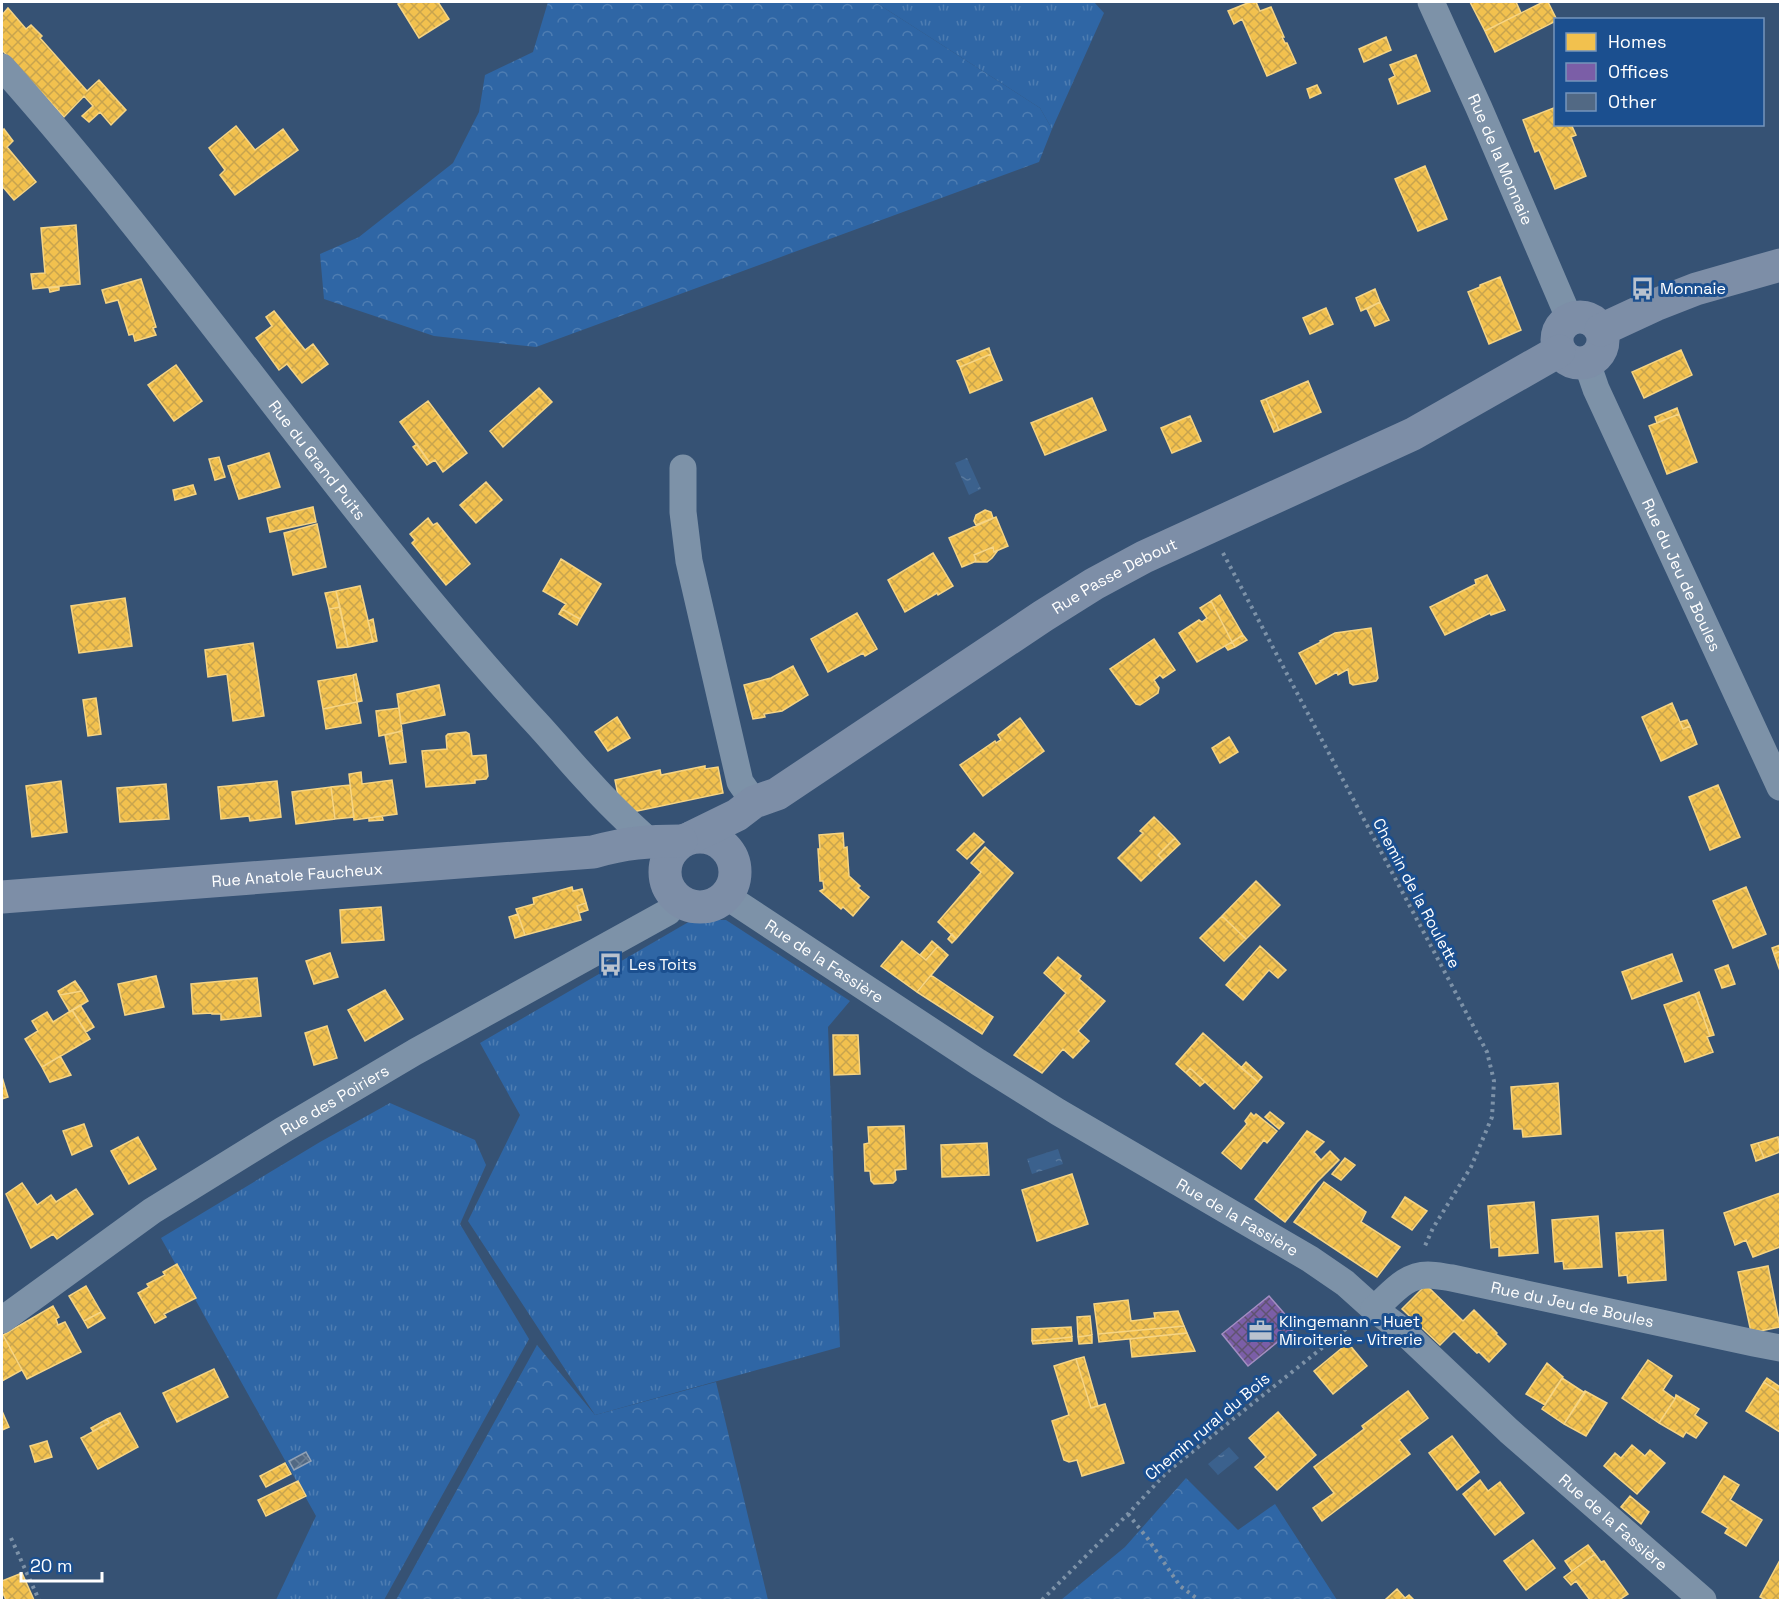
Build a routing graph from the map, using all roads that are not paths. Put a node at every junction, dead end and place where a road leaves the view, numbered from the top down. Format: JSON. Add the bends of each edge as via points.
{"nodes":[{"id":1,"x":1431,"y":2,"type":"edge"},
{"id":2,"x":2,"y":67,"type":"edge"},
{"id":3,"x":1780,"y":265,"type":"edge"},
{"id":4,"x":1570,"y":320,"type":"junction"},
{"id":5,"x":1601,"y":330,"type":"junction"},
{"id":6,"x":1573,"y":357,"type":"junction"},
{"id":7,"x":683,"y":468,"type":"dead end"},
{"id":8,"x":1780,"y":787,"type":"edge"},
{"id":9,"x":765,"y":798,"type":"junction"},
{"id":10,"x":687,"y":839,"type":"junction"},
{"id":11,"x":649,"y":841,"type":"junction"},
{"id":12,"x":593,"y":852,"type":"junction"},
{"id":13,"x":735,"y":865,"type":"junction"},
{"id":14,"x":670,"y":885,"type":"junction"},
{"id":15,"x":726,"y":896,"type":"junction"},
{"id":16,"x":2,"y":897,"type":"edge"},
{"id":17,"x":1374,"y":1309,"type":"junction"},
{"id":18,"x":2,"y":1320,"type":"edge"},
{"id":19,"x":1780,"y":1348,"type":"edge"},
{"id":20,"x":1703,"y":1600,"type":"edge"}],
"edges":[{"from":1,"to":4,"type":"street","name":"Rue de la Monnaie"},
{"from":2,"to":11,"type":"street","name":"Rue du Grand Puits","via":[[184,287],[440,613],[589,783]]},
{"from":3,"to":5,"type":"main road","via":[[1696,289]]},
{"from":4,"to":5,"type":"main road","via":[[1589,319]]},
{"from":4,"to":6,"type":"main road","via":[[1557,335],[1557,343]]},
{"from":5,"to":6,"type":"main road","name":"Rue Passe Debout","via":[[1604,342],[1599,355]]},
{"from":6,"to":8,"type":"street","name":"Rue du Jeu de Boules","via":[[1596,389]]},
{"from":6,"to":9,"type":"main road","name":"Rue Passe Debout","via":[[1144,557],[1085,589]]},
{"from":7,"to":9,"type":"street","via":[[689,561],[740,782]]},
{"from":9,"to":10,"type":"main road","name":"Rue Passe Debout"},
{"from":9,"to":13,"type":"main road"},
{"from":10,"to":11,"type":"main road","name":"Rue Anatole Faucheux"},
{"from":10,"to":13,"type":"main road","via":[[714,839],[731,854]]},
{"from":10,"to":14,"type":"main road","via":[[673,848],[666,859]]},
{"from":11,"to":12,"type":"main road","name":"Rue Anatole Faucheux"},
{"from":12,"to":14,"type":"main road","name":"Rue Anatole Faucheux","via":[[634,859]]},
{"from":12,"to":16,"type":"main road","name":"Rue Anatole Faucheux"},
{"from":13,"to":15,"type":"main road","via":[[732,887]]},
{"from":14,"to":15,"type":"main road","via":[[692,907],[716,904]]},
{"from":14,"to":18,"type":"street","name":"Rue des Poiriers","via":[[668,912],[283,1130],[162,1205]]},
{"from":15,"to":17,"type":"street","name":"Rue de la Fassière","via":[[978,1062],[1310,1259]]},
{"from":17,"to":19,"type":"street","name":"Rue du Jeu de Boules","via":[[1400,1284],[1412,1277],[1429,1275]]},
{"from":17,"to":20,"type":"street","name":"Rue de la Fassière"}]}
